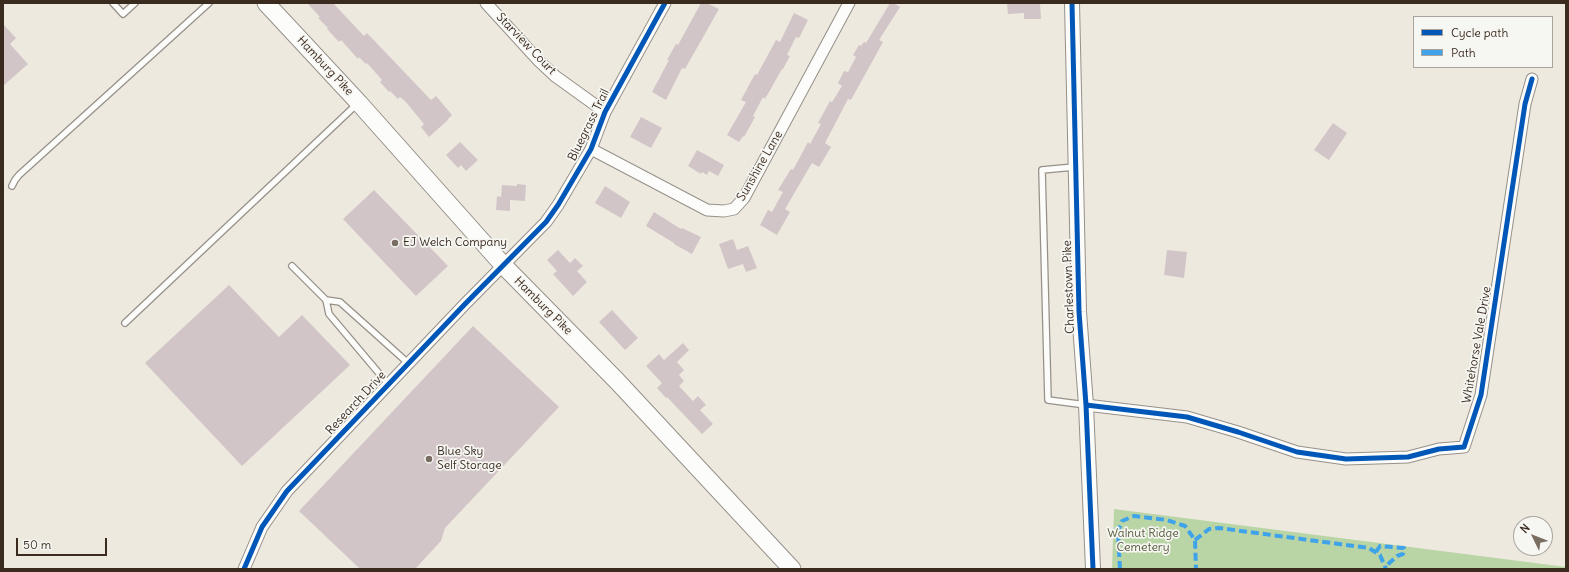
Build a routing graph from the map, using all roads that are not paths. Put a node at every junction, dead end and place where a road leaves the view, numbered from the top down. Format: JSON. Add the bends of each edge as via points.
{"nodes":[{"id":1,"x":113,"y":3,"type":"edge"},
{"id":2,"x":135,"y":3,"type":"edge"},
{"id":3,"x":209,"y":3,"type":"edge"},
{"id":4,"x":266,"y":3,"type":"edge"},
{"id":5,"x":486,"y":3,"type":"edge"},
{"id":6,"x":665,"y":3,"type":"edge"},
{"id":7,"x":849,"y":3,"type":"edge"},
{"id":8,"x":1072,"y":3,"type":"edge"},
{"id":9,"x":1532,"y":79,"type":"dead end"},
{"id":10,"x":359,"y":103,"type":"junction"},
{"id":11,"x":605,"y":112,"type":"junction"},
{"id":12,"x":591,"y":149,"type":"junction"},
{"id":13,"x":1075,"y":167,"type":"junction"},
{"id":14,"x":12,"y":186,"type":"dead end"},
{"id":15,"x":292,"y":266,"type":"dead end"},
{"id":16,"x":504,"y":266,"type":"junction"},
{"id":17,"x":326,"y":300,"type":"junction"},
{"id":18,"x":125,"y":323,"type":"dead end"},
{"id":19,"x":408,"y":363,"type":"junction"},
{"id":20,"x":388,"y":384,"type":"junction"},
{"id":21,"x":1086,"y":405,"type":"junction"},
{"id":22,"x":244,"y":569,"type":"edge"},
{"id":23,"x":792,"y":569,"type":"edge"},
{"id":24,"x":1094,"y":569,"type":"edge"}],
"edges":[{"from":1,"to":2,"type":"lane","via":[[123,14]]},
{"from":3,"to":14,"type":"lane","via":[[19,175]]},
{"from":4,"to":10,"type":"main road","name":"Hamburg Pike"},
{"from":5,"to":11,"type":"street","name":"Starview Court","via":[[539,62]]},
{"from":6,"to":11,"type":"street","name":"Bluegrass Trail"},
{"from":7,"to":12,"type":"street","name":"Sunshine Lane","via":[[744,198],[734,209],[707,210]]},
{"from":8,"to":13,"type":"street","name":"Charlestown Pike"},
{"from":9,"to":21,"type":"street","name":"Whitehorse Vale Drive","via":[[1525,104],[1481,395],[1464,447],[1439,449],[1408,457],[1346,459],[1297,452],[1187,417]]},
{"from":10,"to":16,"type":"main road","name":"Hamburg Pike"},
{"from":10,"to":18,"type":"lane"},
{"from":11,"to":12,"type":"street","name":"Bluegrass Trail"},
{"from":12,"to":16,"type":"street","name":"Bluegrass Trail","via":[[546,222]]},
{"from":13,"to":21,"type":"street","name":"Charlestown Pike","via":[[1079,312]]},
{"from":13,"to":21,"type":"lane","via":[[1042,170],[1048,400]]},
{"from":15,"to":17,"type":"lane"},
{"from":16,"to":19,"type":"street","name":"Research Drive"},
{"from":16,"to":23,"type":"main road","name":"Hamburg Pike","via":[[617,381]]},
{"from":17,"to":19,"type":"lane","via":[[340,302]]},
{"from":17,"to":20,"type":"lane","via":[[329,314]]},
{"from":19,"to":20,"type":"street","name":"Research Drive"},
{"from":20,"to":22,"type":"street","name":"Research Drive","via":[[287,490],[262,527]]},
{"from":21,"to":24,"type":"street","name":"Charlestown Pike"}]}
